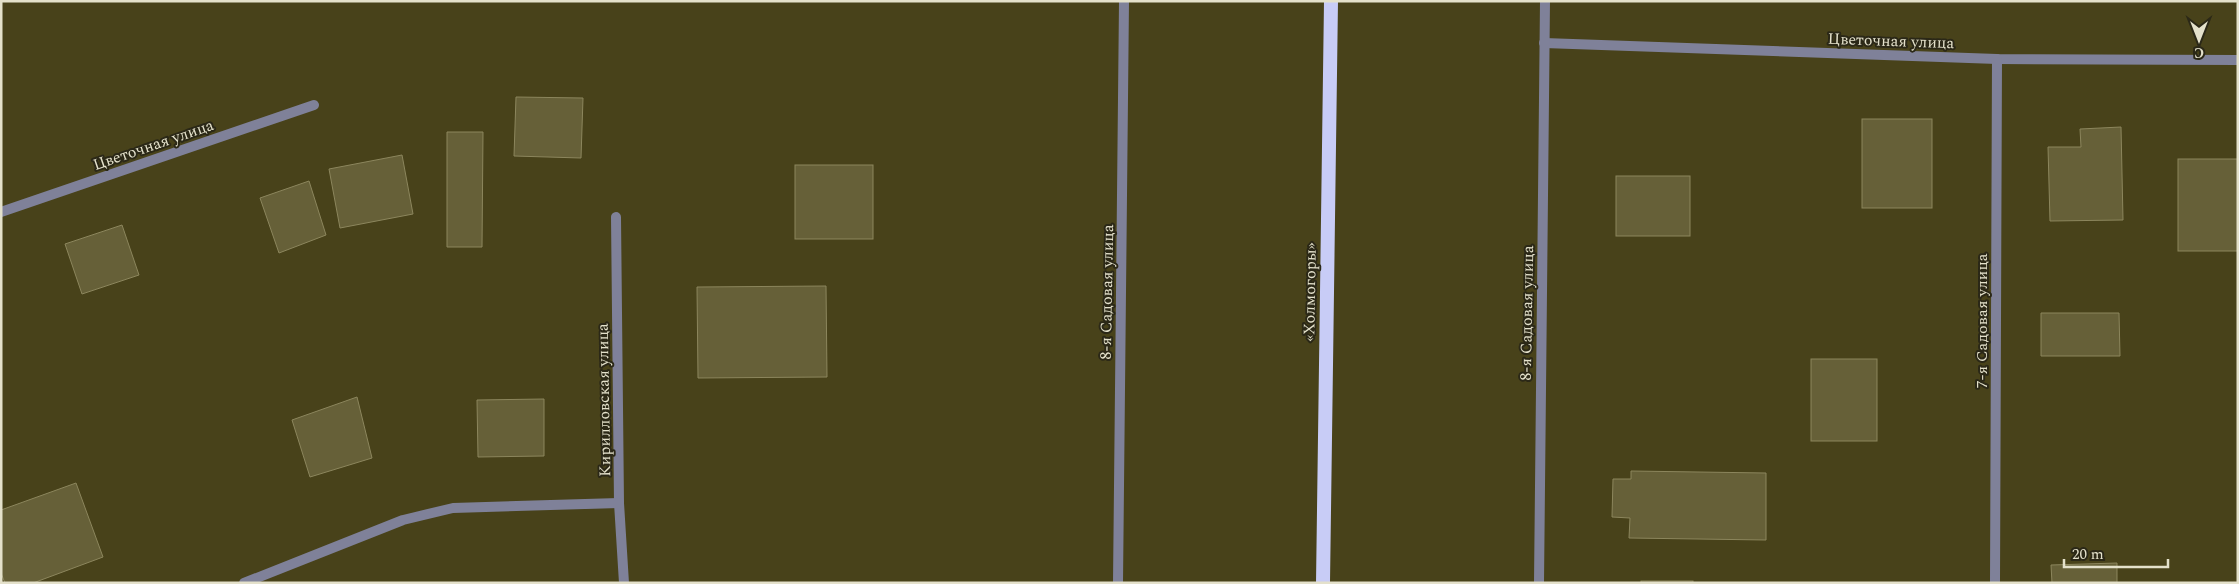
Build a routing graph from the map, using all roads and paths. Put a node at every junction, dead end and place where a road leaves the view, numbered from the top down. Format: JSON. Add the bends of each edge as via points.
{"nodes":[{"id":1,"x":1124,"y":1,"type":"edge"},
{"id":2,"x":1331,"y":1,"type":"edge"},
{"id":3,"x":1545,"y":1,"type":"edge"},
{"id":4,"x":1544,"y":44,"type":"junction"},
{"id":5,"x":1997,"y":59,"type":"junction"},
{"id":6,"x":2238,"y":60,"type":"edge"},
{"id":7,"x":314,"y":105,"type":"dead end"},
{"id":8,"x":1,"y":212,"type":"edge"},
{"id":9,"x":616,"y":217,"type":"dead end"},
{"id":10,"x":619,"y":503,"type":"junction"},
{"id":11,"x":244,"y":583,"type":"edge"},
{"id":12,"x":624,"y":583,"type":"edge"},
{"id":13,"x":1118,"y":583,"type":"edge"},
{"id":14,"x":1323,"y":583,"type":"edge"},
{"id":15,"x":1539,"y":583,"type":"edge"},
{"id":16,"x":1995,"y":583,"type":"edge"}],
"edges":[{"from":1,"to":13,"type":"street","name":"8-я Садовая улица"},
{"from":2,"to":14,"type":"highway","name":"«Холмогоры»"},
{"from":3,"to":4,"type":"street","name":"8-я Садовая улица"},
{"from":4,"to":5,"type":"street","name":"Цветочная улица"},
{"from":4,"to":15,"type":"street","name":"8-я Садовая улица"},
{"from":5,"to":6,"type":"street","name":"Цветочная улица"},
{"from":5,"to":16,"type":"street","name":"7-я Садовая улица"},
{"from":7,"to":8,"type":"street","name":"Цветочная улица"},
{"from":9,"to":10,"type":"street","name":"Кирилловская улица"},
{"from":10,"to":11,"type":"street","via":[[453,508],[404,520]]},
{"from":10,"to":12,"type":"street","name":"Кирилловская улица"}]}
